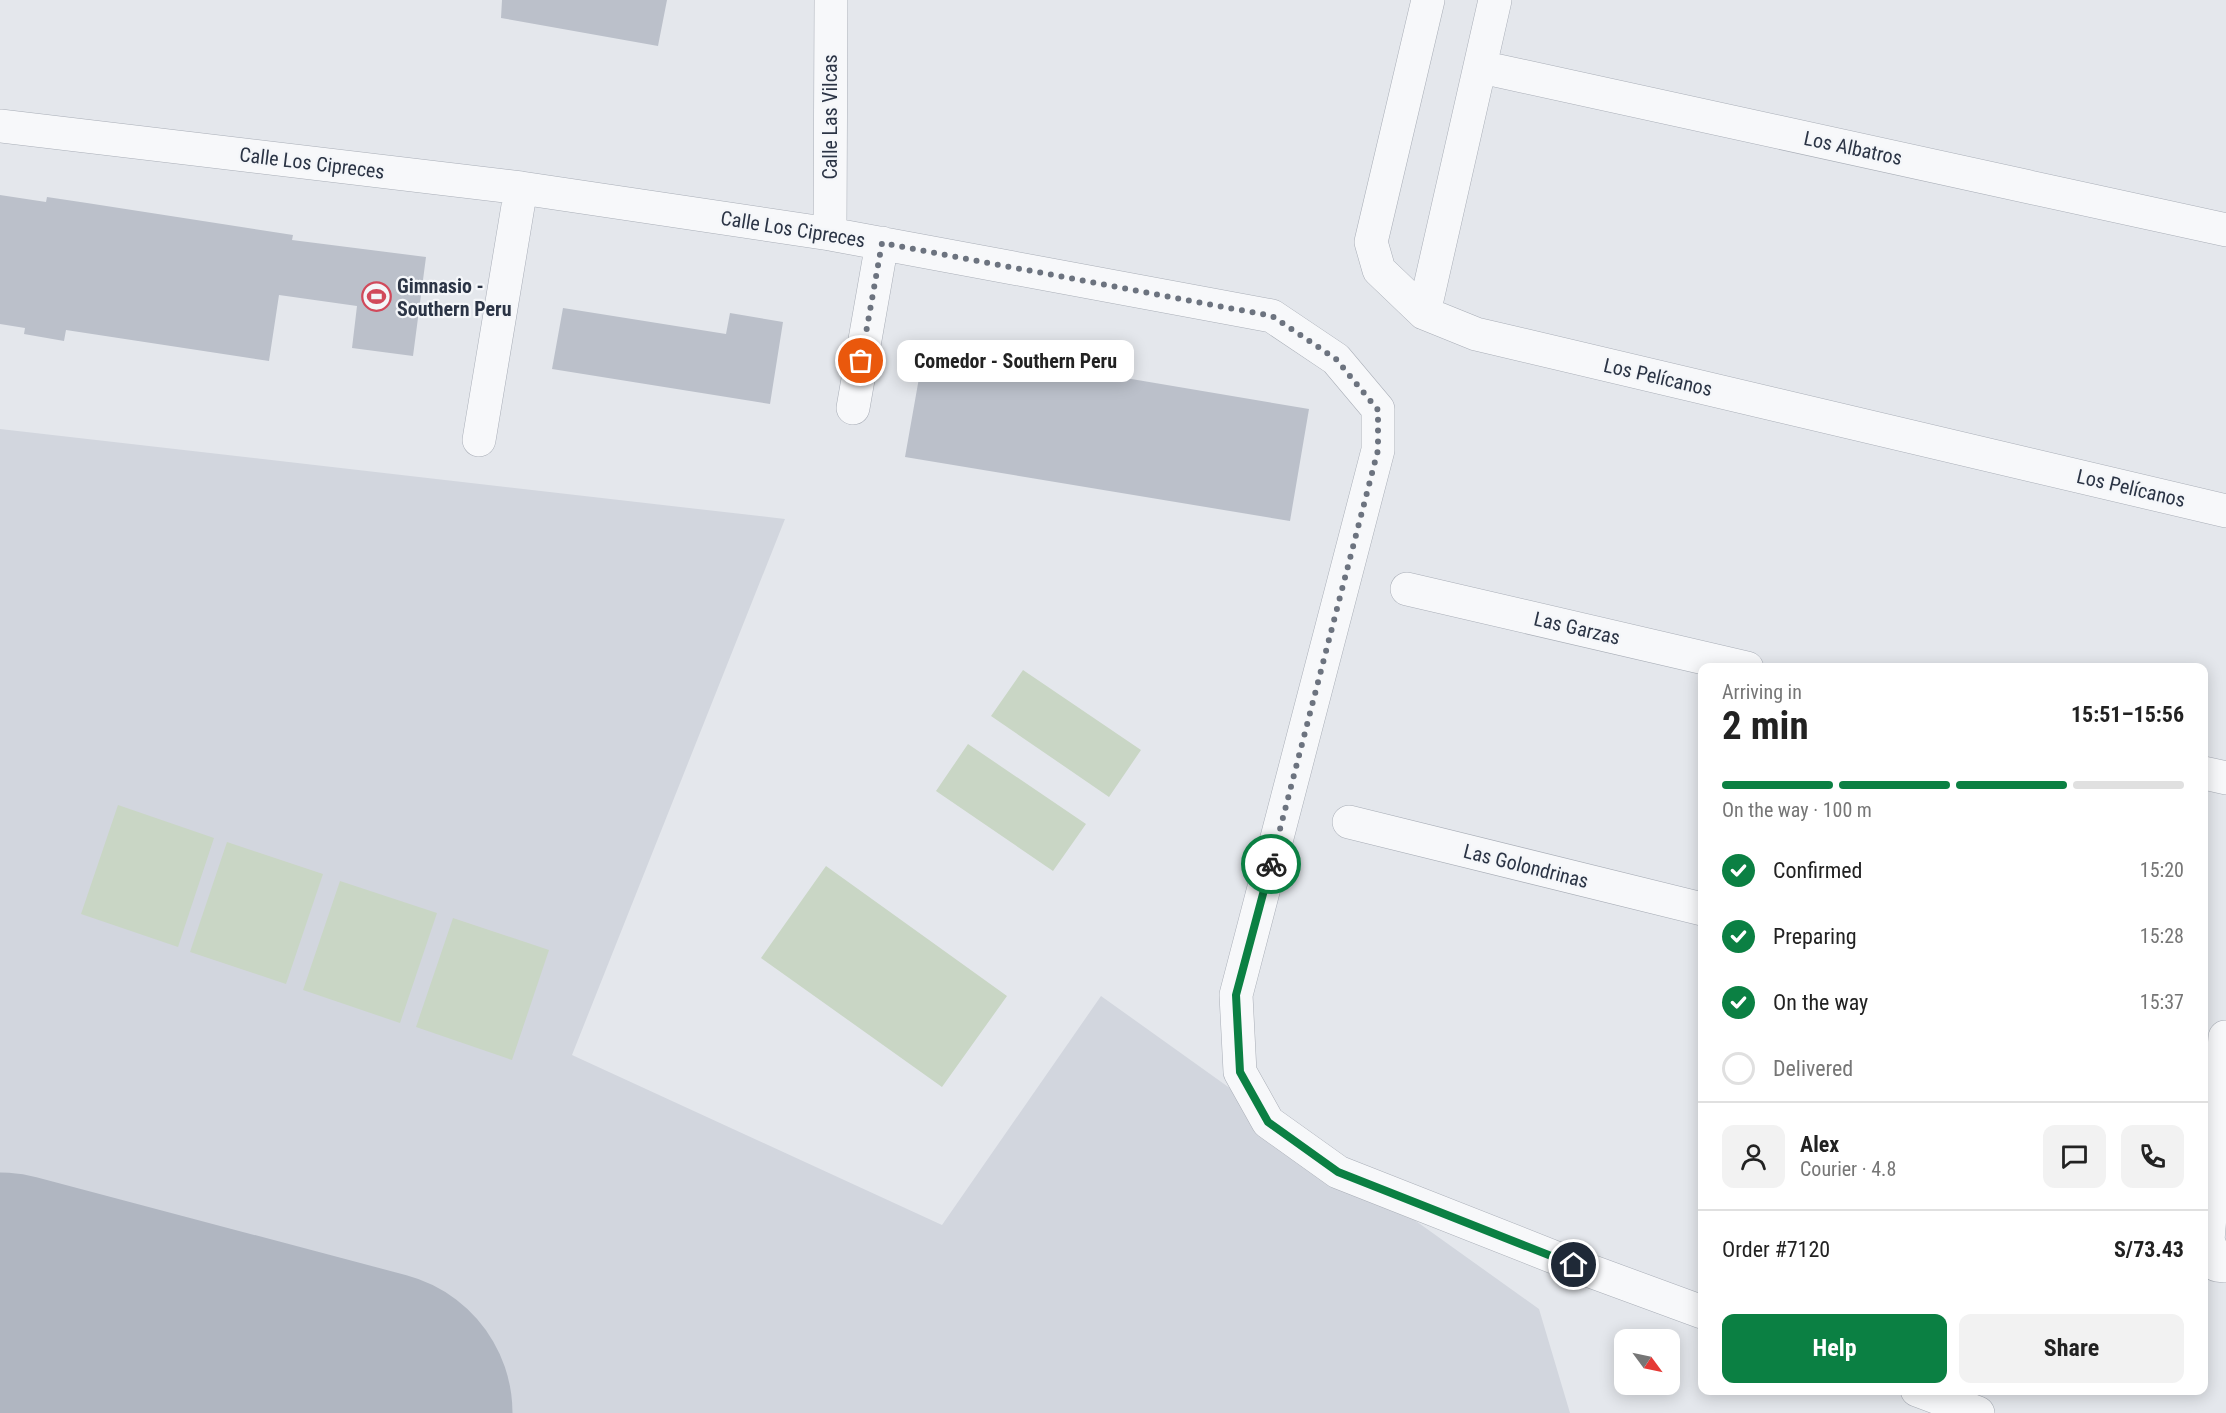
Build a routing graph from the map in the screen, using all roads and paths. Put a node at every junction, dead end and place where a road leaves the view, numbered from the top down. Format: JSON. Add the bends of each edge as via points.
{"nodes":[{"id":1,"x":831,"y":0,"type":"edge"},
{"id":2,"x":1428,"y":0,"type":"edge"},
{"id":3,"x":1495,"y":0,"type":"edge"},
{"id":4,"x":1481,"y":67,"type":"junction"},
{"id":5,"x":0,"y":126,"type":"edge"},
{"id":6,"x":521,"y":188,"type":"junction"},
{"id":7,"x":2226,"y":230,"type":"edge"},
{"id":8,"x":830,"y":234,"type":"junction"},
{"id":9,"x":882,"y":243,"type":"junction"},
{"id":10,"x":1424,"y":313,"type":"junction"},
{"id":11,"x":853,"y":408,"type":"dead end"},
{"id":12,"x":478,"y":440,"type":"dead end"},
{"id":13,"x":2226,"y":511,"type":"edge"},
{"id":14,"x":1407,"y":589,"type":"dead end"},
{"id":15,"x":1725,"y":663,"type":"edge"},
{"id":16,"x":2208,"y":774,"type":"edge"},
{"id":17,"x":2226,"y":778,"type":"edge"},
{"id":18,"x":1349,"y":822,"type":"dead end"},
{"id":19,"x":1698,"y":908,"type":"edge"},
{"id":20,"x":2218,"y":1035,"type":"edge"},
{"id":21,"x":2226,"y":1266,"type":"edge"},
{"id":22,"x":1698,"y":1311,"type":"edge"},
{"id":23,"x":1930,"y":1395,"type":"edge"},
{"id":24,"x":1978,"y":1413,"type":"edge"}],
"edges":[{"from":1,"to":8,"type":"street","name":"Calle Las Vilcas"},
{"from":2,"to":10,"type":"street","name":"Los Pelícanos","via":[[1371,242],[1379,270]]},
{"from":3,"to":4,"type":"street"},
{"from":4,"to":7,"type":"street","name":"Los Albatros"},
{"from":4,"to":10,"type":"street"},
{"from":5,"to":6,"type":"street","name":"Calle Los Cipreces"},
{"from":6,"to":8,"type":"street","name":"Calle Los Cipreces"},
{"from":6,"to":12,"type":"street"},
{"from":8,"to":9,"type":"street","name":"Calle Los Cipreces"},
{"from":9,"to":11,"type":"street"},
{"from":9,"to":22,"type":"street","name":"Calle Los Cipreces","via":[[1272,316],[1336,359],[1378,410],[1378,450],[1236,995],[1240,1072],[1268,1122],[1338,1172]]},
{"from":10,"to":13,"type":"street","name":"Los Pelícanos","via":[[1476,334]]},
{"from":14,"to":15,"type":"street","name":"Las Garzas"},
{"from":16,"to":17,"type":"street"},
{"from":18,"to":19,"type":"street","name":"Las Golondrinas"},
{"from":20,"to":21,"type":"street","via":[[2208,1240],[2217,1265]]},
{"from":23,"to":24,"type":"street"}]}
